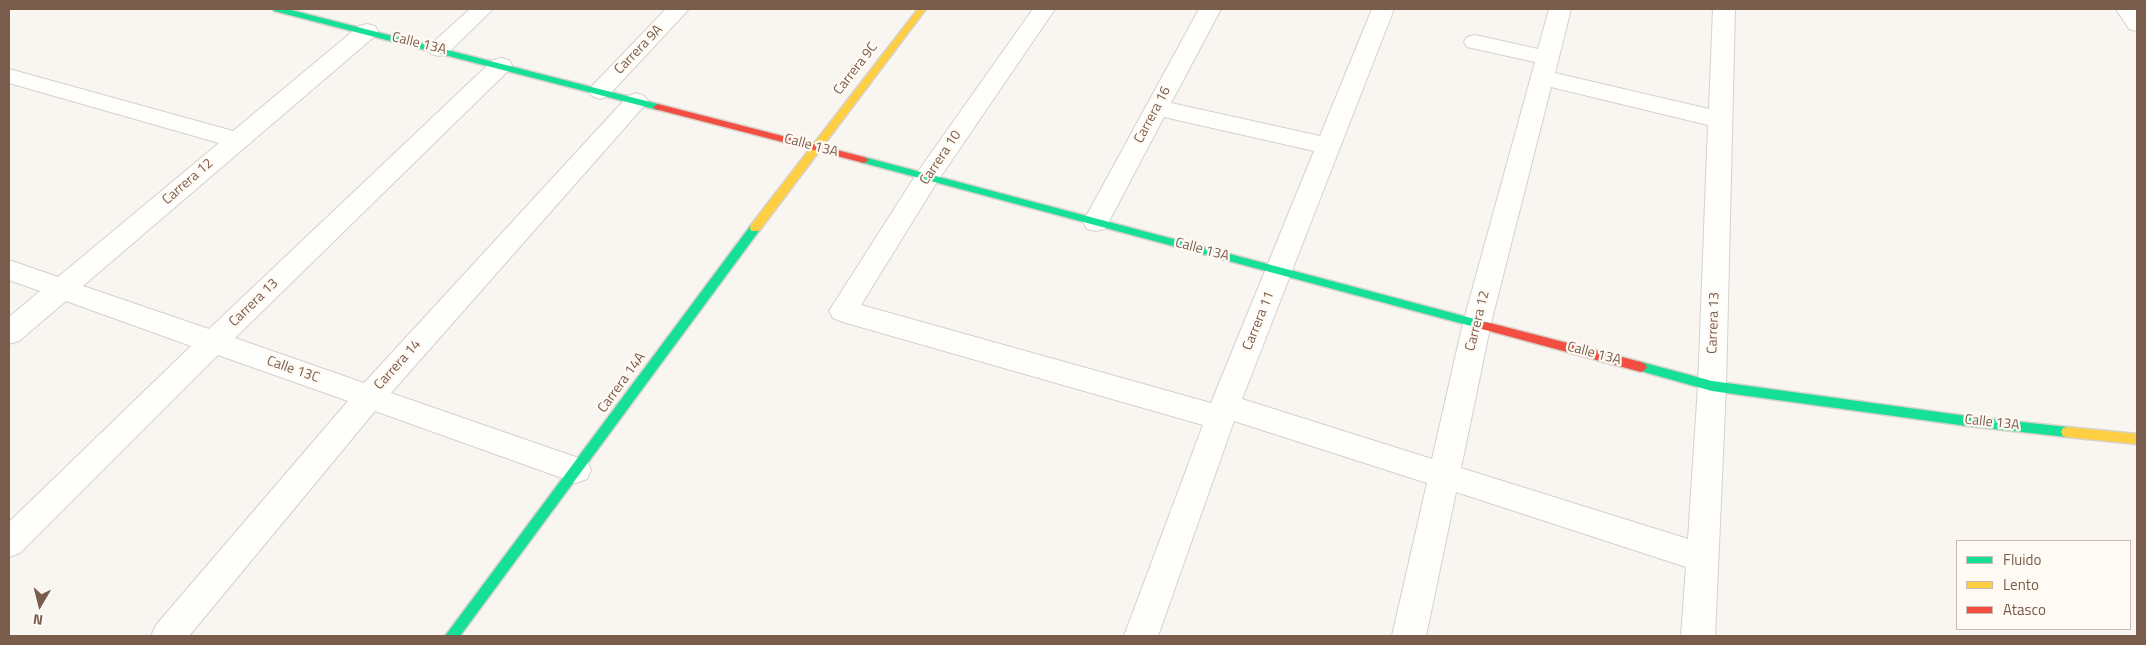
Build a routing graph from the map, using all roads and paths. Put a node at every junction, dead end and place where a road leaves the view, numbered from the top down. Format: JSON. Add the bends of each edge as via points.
{"nodes":[{"id":1,"x":278,"y":9,"type":"edge"},
{"id":2,"x":482,"y":9,"type":"edge"},
{"id":3,"x":678,"y":9,"type":"edge"},
{"id":4,"x":922,"y":9,"type":"edge"},
{"id":5,"x":1044,"y":9,"type":"edge"},
{"id":6,"x":1210,"y":9,"type":"edge"},
{"id":7,"x":1383,"y":9,"type":"edge"},
{"id":8,"x":1560,"y":9,"type":"edge"},
{"id":9,"x":1724,"y":9,"type":"edge"},
{"id":10,"x":2127,"y":9,"type":"edge"},
{"id":11,"x":2137,"y":24,"type":"edge"},
{"id":12,"x":367,"y":31,"type":"junction"},
{"id":13,"x":1475,"y":42,"type":"dead end"},
{"id":14,"x":439,"y":49,"type":"junction"},
{"id":15,"x":501,"y":65,"type":"junction"},
{"id":16,"x":1544,"y":67,"type":"junction"},
{"id":17,"x":9,"y":76,"type":"edge"},
{"id":18,"x":600,"y":91,"type":"junction"},
{"id":19,"x":636,"y":101,"type":"junction"},
{"id":20,"x":1157,"y":108,"type":"junction"},
{"id":21,"x":1721,"y":120,"type":"junction"},
{"id":22,"x":236,"y":140,"type":"junction"},
{"id":23,"x":1329,"y":146,"type":"junction"},
{"id":24,"x":815,"y":147,"type":"junction"},
{"id":25,"x":928,"y":176,"type":"junction"},
{"id":26,"x":1096,"y":222,"type":"junction"},
{"id":27,"x":9,"y":270,"type":"edge"},
{"id":28,"x":1280,"y":270,"type":"junction"},
{"id":29,"x":63,"y":289,"type":"junction"},
{"id":30,"x":1477,"y":323,"type":"junction"},
{"id":31,"x":9,"y":333,"type":"edge"},
{"id":32,"x":213,"y":342,"type":"junction"},
{"id":33,"x":1712,"y":386,"type":"junction"},
{"id":34,"x":369,"y":397,"type":"junction"},
{"id":35,"x":1223,"y":412,"type":"junction"},
{"id":36,"x":2137,"y":439,"type":"edge"},
{"id":37,"x":576,"y":470,"type":"junction"},
{"id":38,"x":1444,"y":476,"type":"junction"},
{"id":39,"x":9,"y":543,"type":"edge"},
{"id":40,"x":1703,"y":558,"type":"junction"},
{"id":41,"x":168,"y":636,"type":"edge"},
{"id":42,"x":452,"y":636,"type":"edge"},
{"id":43,"x":1141,"y":636,"type":"edge"},
{"id":44,"x":1409,"y":636,"type":"edge"},
{"id":45,"x":1698,"y":636,"type":"edge"}],
"edges":[{"from":1,"to":12,"type":"street","name":"Calle 13A"},
{"from":2,"to":14,"type":"street"},
{"from":3,"to":18,"type":"street","name":"Carrera 9A"},
{"from":4,"to":24,"type":"street","name":"Carrera 9C"},
{"from":5,"to":25,"type":"street","name":"Carrera 10"},
{"from":6,"to":20,"type":"street","name":"Carrera 16"},
{"from":7,"to":23,"type":"street","name":"Carrera 11"},
{"from":8,"to":16,"type":"street","name":"Carrera 12"},
{"from":9,"to":21,"type":"street","name":"Carrera 13"},
{"from":10,"to":11,"type":"street"},
{"from":12,"to":14,"type":"street","name":"Calle 13A"},
{"from":12,"to":22,"type":"street","name":"Carrera 12"},
{"from":13,"to":16,"type":"street"},
{"from":14,"to":15,"type":"street","name":"Calle 13A"},
{"from":15,"to":18,"type":"street","name":"Calle 13A"},
{"from":15,"to":32,"type":"street","name":"Carrera 13"},
{"from":16,"to":21,"type":"street"},
{"from":16,"to":30,"type":"street","name":"Carrera 12"},
{"from":17,"to":22,"type":"street"},
{"from":18,"to":19,"type":"street","name":"Calle 13A"},
{"from":19,"to":24,"type":"street","name":"Calle 13A"},
{"from":19,"to":34,"type":"street","name":"Carrera 14"},
{"from":20,"to":23,"type":"street"},
{"from":20,"to":26,"type":"street","name":"Carrera 16"},
{"from":21,"to":33,"type":"street","name":"Carrera 13"},
{"from":22,"to":29,"type":"street","name":"Carrera 12"},
{"from":23,"to":28,"type":"street","name":"Carrera 11"},
{"from":24,"to":25,"type":"street","name":"Calle 13A"},
{"from":24,"to":37,"type":"street","name":"Carrera 14A"},
{"from":25,"to":26,"type":"street","name":"Calle 13A"},
{"from":25,"to":35,"type":"street","name":"Carrera 10","via":[[843,311]]},
{"from":26,"to":28,"type":"street","name":"Calle 13A"},
{"from":27,"to":29,"type":"street","name":"Calle 13C"},
{"from":28,"to":30,"type":"street","name":"Calle 13A"},
{"from":28,"to":35,"type":"street","name":"Carrera 11"},
{"from":29,"to":31,"type":"street","name":"Carrera 12"},
{"from":29,"to":32,"type":"street","name":"Calle 13C"},
{"from":30,"to":33,"type":"street","name":"Calle 13A"},
{"from":30,"to":38,"type":"street","name":"Carrera 12"},
{"from":32,"to":34,"type":"street","name":"Calle 13C"},
{"from":32,"to":39,"type":"street","name":"Carrera 13"},
{"from":33,"to":36,"type":"street","name":"Calle 13A","via":[[1967,421]]},
{"from":33,"to":40,"type":"street","name":"Carrera 13"},
{"from":34,"to":37,"type":"street","name":"Calle 13C"},
{"from":34,"to":41,"type":"street","name":"Carrera 14"},
{"from":35,"to":38,"type":"street"},
{"from":35,"to":43,"type":"street","name":"Carrera 11"},
{"from":37,"to":42,"type":"street","name":"Carrera 14A"},
{"from":38,"to":40,"type":"street"},
{"from":38,"to":44,"type":"street","name":"Carrera 12"},
{"from":40,"to":45,"type":"street","name":"Carrera 13"}]}
